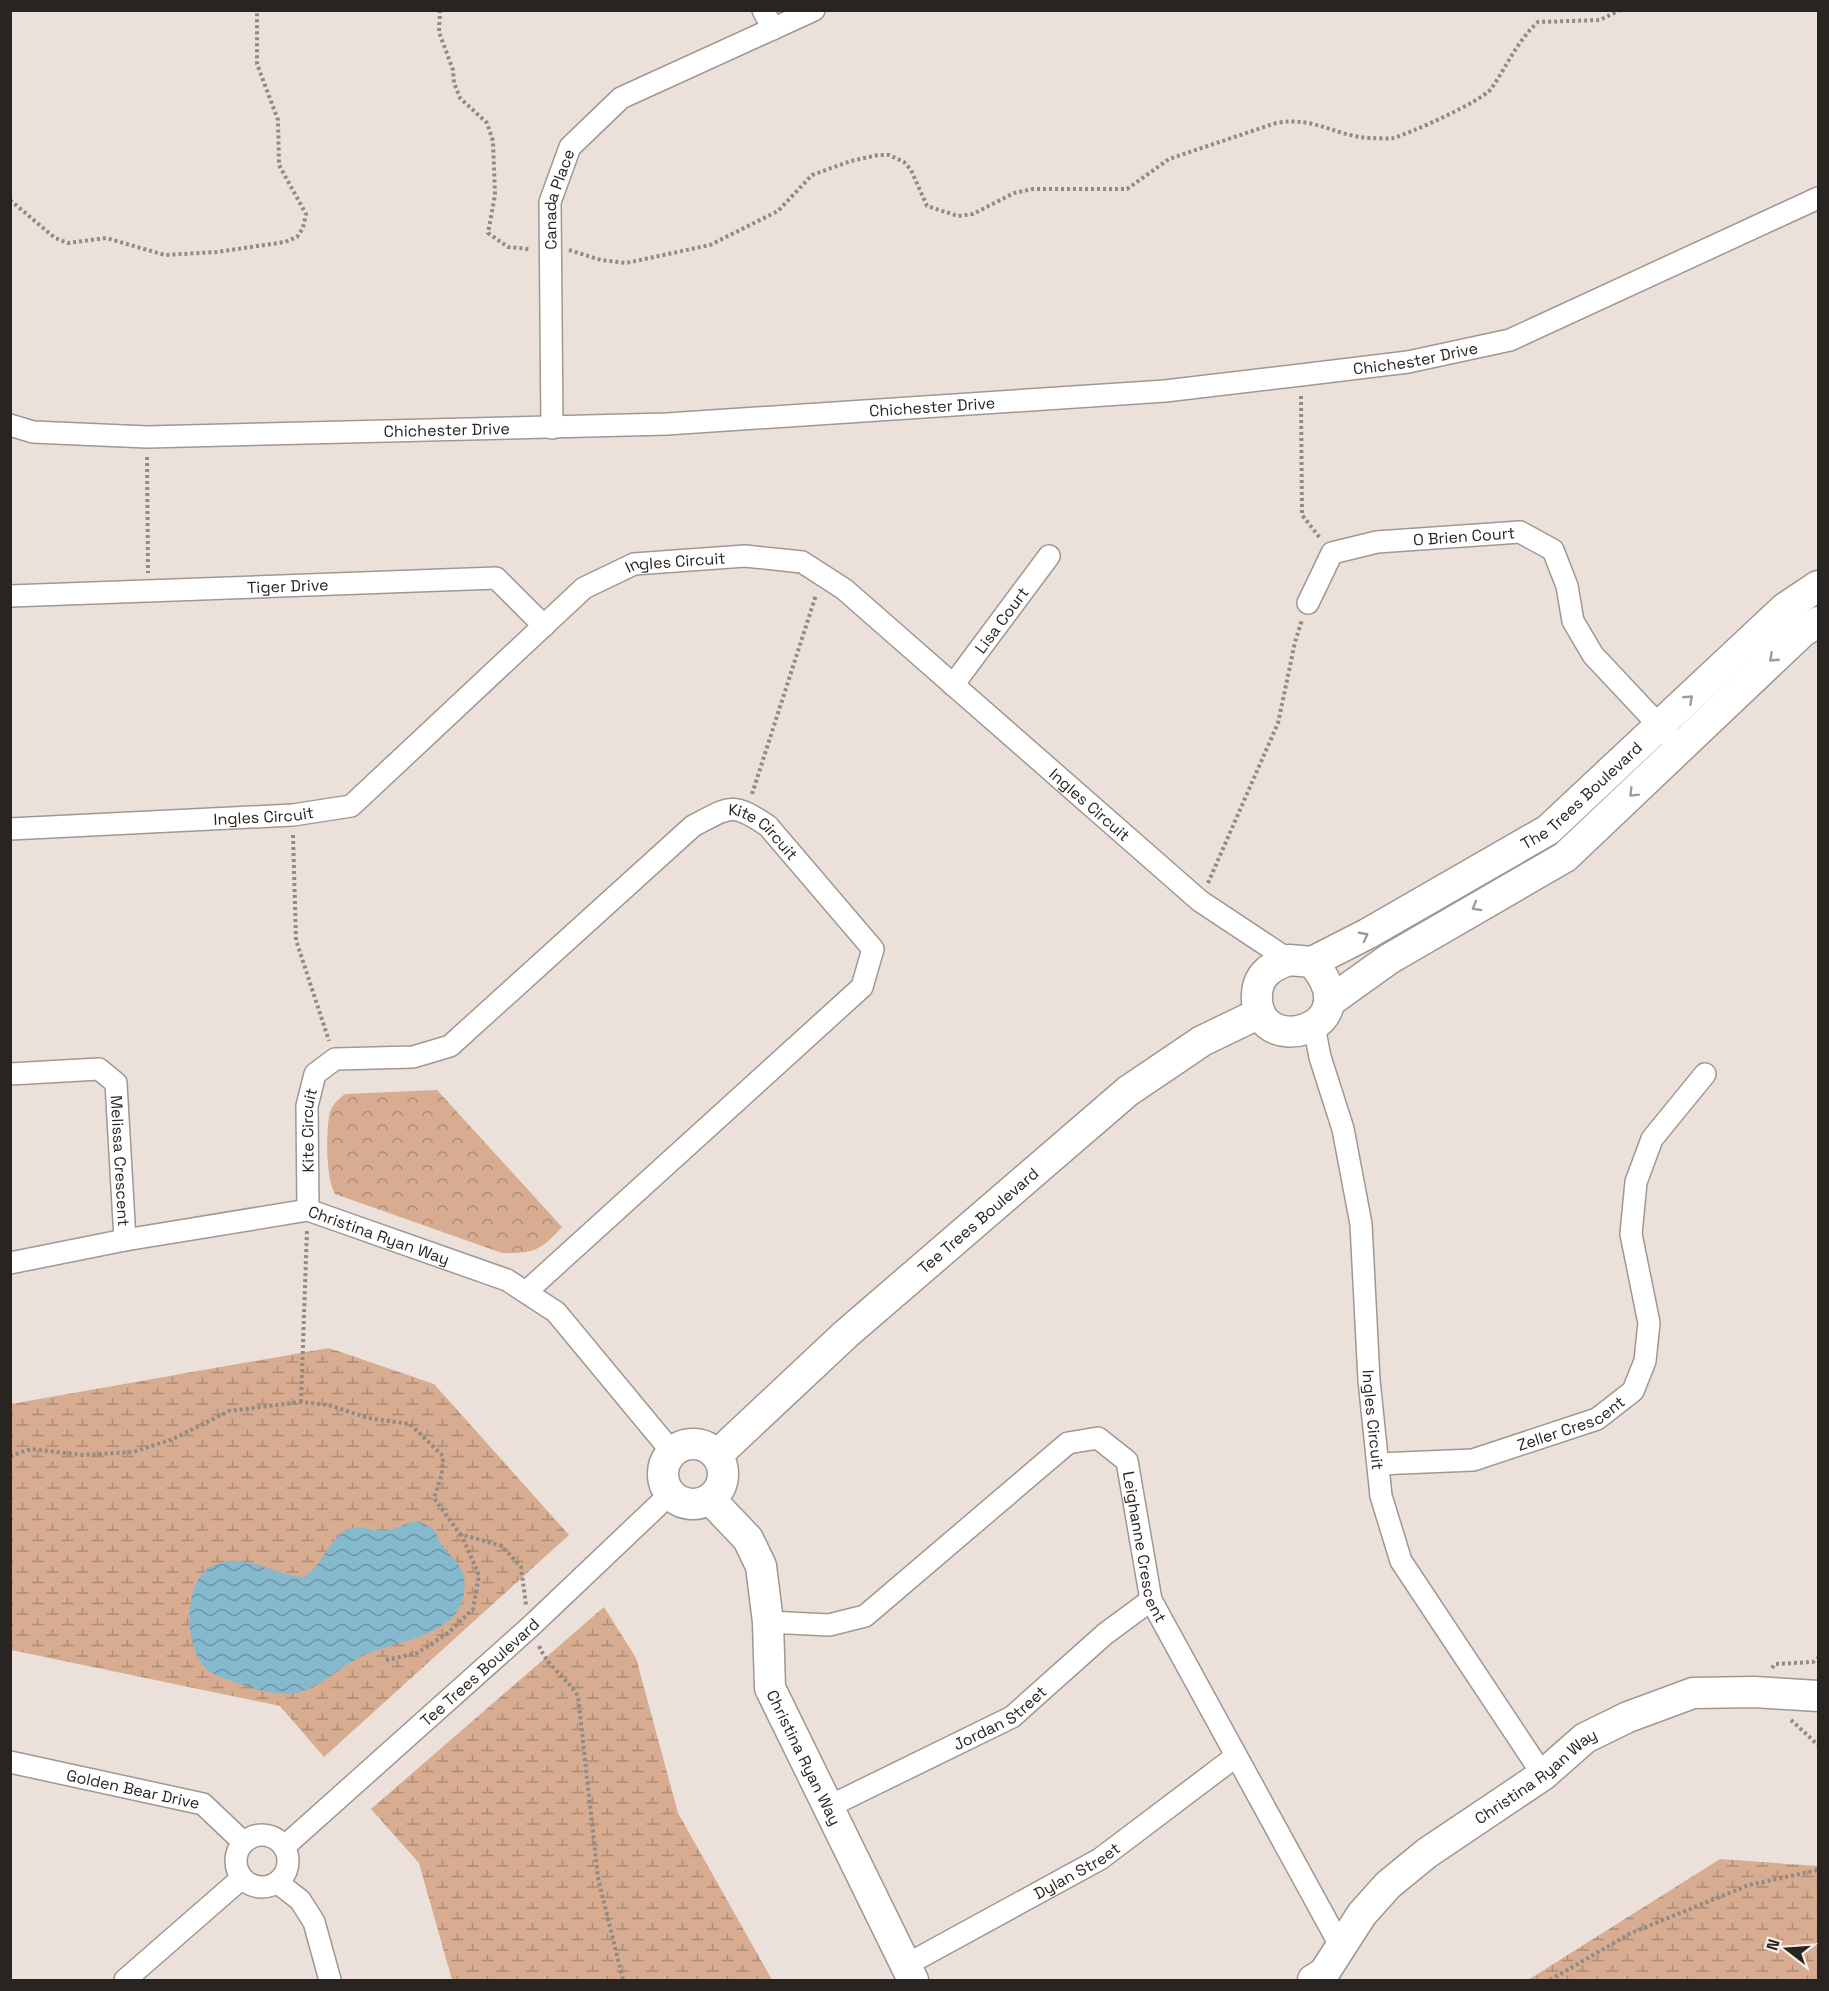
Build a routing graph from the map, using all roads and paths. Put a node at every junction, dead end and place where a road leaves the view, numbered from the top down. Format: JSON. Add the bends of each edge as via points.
{"nodes":[{"id":1,"x":256,"y":10,"type":"edge"},
{"id":2,"x":440,"y":10,"type":"edge"},
{"id":3,"x":763,"y":10,"type":"edge"},
{"id":4,"x":814,"y":10,"type":"edge"},
{"id":5,"x":1620,"y":10,"type":"edge"},
{"id":6,"x":773,"y":29,"type":"junction"},
{"id":7,"x":1818,"y":198,"type":"edge"},
{"id":8,"x":10,"y":200,"type":"edge"},
{"id":9,"x":529,"y":249,"type":"dead end"},
{"id":10,"x":551,"y":252,"type":"junction"},
{"id":11,"x":1301,"y":375,"type":"junction"},
{"id":12,"x":10,"y":425,"type":"edge"},
{"id":13,"x":552,"y":428,"type":"junction"},
{"id":14,"x":147,"y":437,"type":"junction"},
{"id":15,"x":1332,"y":553,"type":"junction"},
{"id":16,"x":1049,"y":556,"type":"dead end"},
{"id":17,"x":823,"y":576,"type":"junction"},
{"id":18,"x":1818,"y":586,"type":"edge"},
{"id":19,"x":148,"y":592,"type":"junction"},
{"id":20,"x":10,"y":596,"type":"edge"},
{"id":21,"x":1308,"y":603,"type":"joint"},
{"id":22,"x":1818,"y":622,"type":"edge"},
{"id":23,"x":544,"y":626,"type":"junction"},
{"id":24,"x":953,"y":685,"type":"junction"},
{"id":25,"x":1669,"y":737,"type":"junction"},
{"id":26,"x":746,"y":811,"type":"junction"},
{"id":27,"x":293,"y":815,"type":"junction"},
{"id":28,"x":10,"y":829,"type":"edge"},
{"id":29,"x":1200,"y":901,"type":"junction"},
{"id":30,"x":1300,"y":961,"type":"junction"},
{"id":31,"x":1260,"y":1013,"type":"junction"},
{"id":32,"x":1322,"y":1014,"type":"junction"},
{"id":33,"x":335,"y":1059,"type":"junction"},
{"id":34,"x":10,"y":1074,"type":"edge"},
{"id":35,"x":1705,"y":1074,"type":"dead end"},
{"id":36,"x":308,"y":1210,"type":"junction"},
{"id":37,"x":125,"y":1240,"type":"junction"},
{"id":38,"x":10,"y":1263,"type":"edge"},
{"id":39,"x":526,"y":1292,"type":"junction"},
{"id":40,"x":301,"y":1402,"type":"junction"},
{"id":41,"x":672,"y":1452,"type":"junction"},
{"id":42,"x":717,"y":1455,"type":"junction"},
{"id":43,"x":10,"y":1456,"type":"edge"},
{"id":44,"x":1378,"y":1464,"type":"junction"},
{"id":45,"x":670,"y":1494,"type":"junction"},
{"id":46,"x":710,"y":1499,"type":"junction"},
{"id":47,"x":460,"y":1533,"type":"junction"},
{"id":48,"x":1151,"y":1600,"type":"junction"},
{"id":49,"x":768,"y":1622,"type":"junction"},
{"id":50,"x":531,"y":1626,"type":"junction"},
{"id":51,"x":386,"y":1660,"type":"dead end"},
{"id":52,"x":1818,"y":1696,"type":"edge"},
{"id":53,"x":1235,"y":1757,"type":"junction"},
{"id":54,"x":10,"y":1762,"type":"edge"},
{"id":55,"x":1544,"y":1775,"type":"junction"},
{"id":56,"x":828,"y":1807,"type":"junction"},
{"id":57,"x":243,"y":1842,"type":"junction"},
{"id":58,"x":285,"y":1846,"type":"junction"},
{"id":59,"x":1818,"y":1870,"type":"edge"},
{"id":60,"x":242,"y":1878,"type":"junction"},
{"id":61,"x":278,"y":1883,"type":"junction"},
{"id":62,"x":1341,"y":1947,"type":"junction"},
{"id":63,"x":910,"y":1973,"type":"edge"},
{"id":64,"x":125,"y":1980,"type":"edge"},
{"id":65,"x":330,"y":1980,"type":"edge"},
{"id":66,"x":623,"y":1980,"type":"edge"},
{"id":67,"x":1313,"y":1980,"type":"edge"},
{"id":68,"x":1550,"y":1980,"type":"edge"}],
"edges":[{"from":1,"to":8,"type":"path","via":[[257,64],[278,120],[279,165],[306,214],[297,237],[266,247],[165,255],[106,238],[68,243],[56,238]]},
{"from":2,"to":9,"type":"path","via":[[439,32],[454,84],[460,98],[487,123],[493,141],[495,195],[488,233],[508,247]]},
{"from":3,"to":6,"type":"street"},
{"from":4,"to":6,"type":"street","name":"Canada Place"},
{"from":5,"to":10,"type":"path","via":[[1600,20],[1538,22],[1524,35],[1490,91],[1468,105],[1392,138],[1352,135],[1294,120],[1276,123],[1169,159],[1127,189],[1033,189],[1014,193],[973,214],[958,216],[927,206],[904,162],[878,155],[812,176],[778,211],[710,245],[626,263],[569,250]]},
{"from":6,"to":10,"type":"street","name":"Canada Place","via":[[621,98],[570,147],[550,202]]},
{"from":7,"to":11,"type":"street","name":"Chichester Drive","via":[[1510,340],[1408,362]]},
{"from":10,"to":13,"type":"street","name":"Canada Place"},
{"from":11,"to":13,"type":"street","name":"Chichester Drive","via":[[1165,391]]},
{"from":11,"to":15,"type":"path","via":[[1302,515]]},
{"from":12,"to":14,"type":"street","name":"Chichester Drive","via":[[33,432]]},
{"from":13,"to":14,"type":"street","name":"Chichester Drive"},
{"from":14,"to":19,"type":"path"},
{"from":15,"to":21,"type":"street"},
{"from":15,"to":25,"type":"street","name":"O Brien Court","via":[[1377,542],[1520,532],[1553,550],[1567,586],[1573,621],[1593,655]]},
{"from":16,"to":24,"type":"street","name":"Lisa Court"},
{"from":17,"to":23,"type":"street","name":"Ingles Circuit","via":[[802,562],[745,556],[634,564],[584,588]]},
{"from":17,"to":24,"type":"street","name":"Ingles Circuit","via":[[844,589]]},
{"from":17,"to":26,"type":"path"},
{"from":25,"to":18,"type":"street","name":"The Trees Boulevard","one_way":true,"via":[[1785,608]]},
{"from":19,"to":20,"type":"street","name":"Tiger Drive"},
{"from":19,"to":23,"type":"street","name":"Tiger Drive","via":[[495,578]]},
{"from":21,"to":29,"type":"path","via":[[1295,642],[1278,723]]},
{"from":22,"to":25,"type":"street","name":"The Trees Boulevard","one_way":true},
{"from":23,"to":27,"type":"street","name":"Ingles Circuit","via":[[351,806]]},
{"from":24,"to":29,"type":"street","name":"Ingles Circuit"},
{"from":30,"to":25,"type":"street","name":"The Trees Boulevard","one_way":true,"via":[[1367,934],[1548,830]]},
{"from":25,"to":32,"type":"street","name":"The Trees Boulevard","one_way":true,"via":[[1565,857],[1389,959]]},
{"from":26,"to":33,"type":"street","name":"Kite Circuit","via":[[729,808],[693,826],[450,1046],[413,1058]]},
{"from":26,"to":39,"type":"street","name":"Kite Circuit","via":[[768,826],[873,949],[862,987]]},
{"from":27,"to":28,"type":"street","name":"Ingles Circuit"},
{"from":27,"to":33,"type":"path","via":[[296,940]]},
{"from":29,"to":30,"type":"street","name":"Ingles Circuit"},
{"from":30,"to":31,"type":"street","via":[[1272,966],[1263,975],[1257,987]]},
{"from":30,"to":32,"type":"street","via":[[1323,975],[1329,989]]},
{"from":31,"to":32,"type":"street","via":[[1269,1024],[1293,1033]]},
{"from":31,"to":42,"type":"street","name":"Tee Trees Boulevard","via":[[1202,1041],[1128,1091],[846,1335]]},
{"from":32,"to":44,"type":"street","name":"Ingles Circuit","via":[[1320,1057],[1343,1129],[1361,1224],[1369,1380]]},
{"from":33,"to":36,"type":"street","name":"Kite Circuit","via":[[315,1074],[307,1106]]},
{"from":34,"to":37,"type":"street","name":"Melissa Crescent","via":[[99,1069],[116,1083]]},
{"from":35,"to":44,"type":"street","name":"Zeller Crescent","via":[[1652,1139],[1636,1182],[1631,1233],[1649,1323],[1645,1361],[1634,1391],[1597,1419],[1473,1460]]},
{"from":36,"to":37,"type":"street","name":"Christina Ryan Way"},
{"from":36,"to":39,"type":"street","name":"Christina Ryan Way","via":[[507,1280]]},
{"from":36,"to":40,"type":"path"},
{"from":37,"to":38,"type":"street","name":"Christina Ryan Way"},
{"from":39,"to":41,"type":"street","name":"Christina Ryan Way","via":[[556,1312]]},
{"from":40,"to":43,"type":"path","via":[[229,1412],[173,1439],[133,1452],[83,1455],[31,1449]]},
{"from":40,"to":47,"type":"path","via":[[411,1424],[443,1456],[434,1497]]},
{"from":41,"to":42,"type":"street","via":[[690,1444],[709,1448]]},
{"from":41,"to":45,"type":"street","via":[[663,1468]]},
{"from":42,"to":46,"type":"street","via":[[722,1463],[722,1483]]},
{"from":44,"to":55,"type":"street","name":"Ingles Circuit","via":[[1381,1496],[1401,1561]]},
{"from":45,"to":46,"type":"street","via":[[689,1504]]},
{"from":45,"to":50,"type":"street","name":"Tee Trees Boulevard"},
{"from":46,"to":49,"type":"street","name":"Christina Ryan Way","via":[[748,1539],[761,1566]]},
{"from":47,"to":50,"type":"path","via":[[502,1546],[521,1567]]},
{"from":47,"to":51,"type":"path","via":[[479,1575],[473,1609],[448,1633],[417,1653]]},
{"from":48,"to":49,"type":"street","name":"Leighanne Crescent","via":[[1127,1461],[1098,1438],[1068,1443],[865,1616],[829,1624]]},
{"from":48,"to":53,"type":"street","name":"Leighanne Crescent"},
{"from":48,"to":56,"type":"street","name":"Jordan Street","via":[[1105,1634],[1012,1717]]},
{"from":49,"to":56,"type":"street","name":"Christina Ryan Way","via":[[770,1688]]},
{"from":50,"to":58,"type":"street","name":"Tee Trees Boulevard"},
{"from":50,"to":66,"type":"path","via":[[545,1662],[578,1696],[598,1878]]},
{"from":52,"to":55,"type":"street","name":"Christina Ryan Way","via":[[1693,1693],[1585,1738]]},
{"from":53,"to":62,"type":"street","name":"Leighanne Crescent"},
{"from":53,"to":63,"type":"street","name":"Dylan Street","via":[[1100,1859]]},
{"from":54,"to":57,"type":"street","name":"Golden Bear Drive","via":[[203,1804]]},
{"from":55,"to":62,"type":"street","name":"Christina Ryan Way","via":[[1426,1853],[1388,1885],[1362,1914]]},
{"from":56,"to":63,"type":"street","name":"Christina Ryan Way"},
{"from":57,"to":58,"type":"street","via":[[265,1835]]},
{"from":57,"to":60,"type":"street","via":[[236,1860]]},
{"from":58,"to":61,"type":"street","via":[[287,1872]]},
{"from":59,"to":68,"type":"path","via":[[1749,1885],[1631,1933]]},
{"from":60,"to":61,"type":"street","via":[[252,1885],[266,1887]]},
{"from":60,"to":64,"type":"street"},
{"from":61,"to":65,"type":"street","via":[[300,1900],[314,1922]]},
{"from":62,"to":67,"type":"street","name":"Christina Ryan Way","via":[[1324,1972]]}]}
